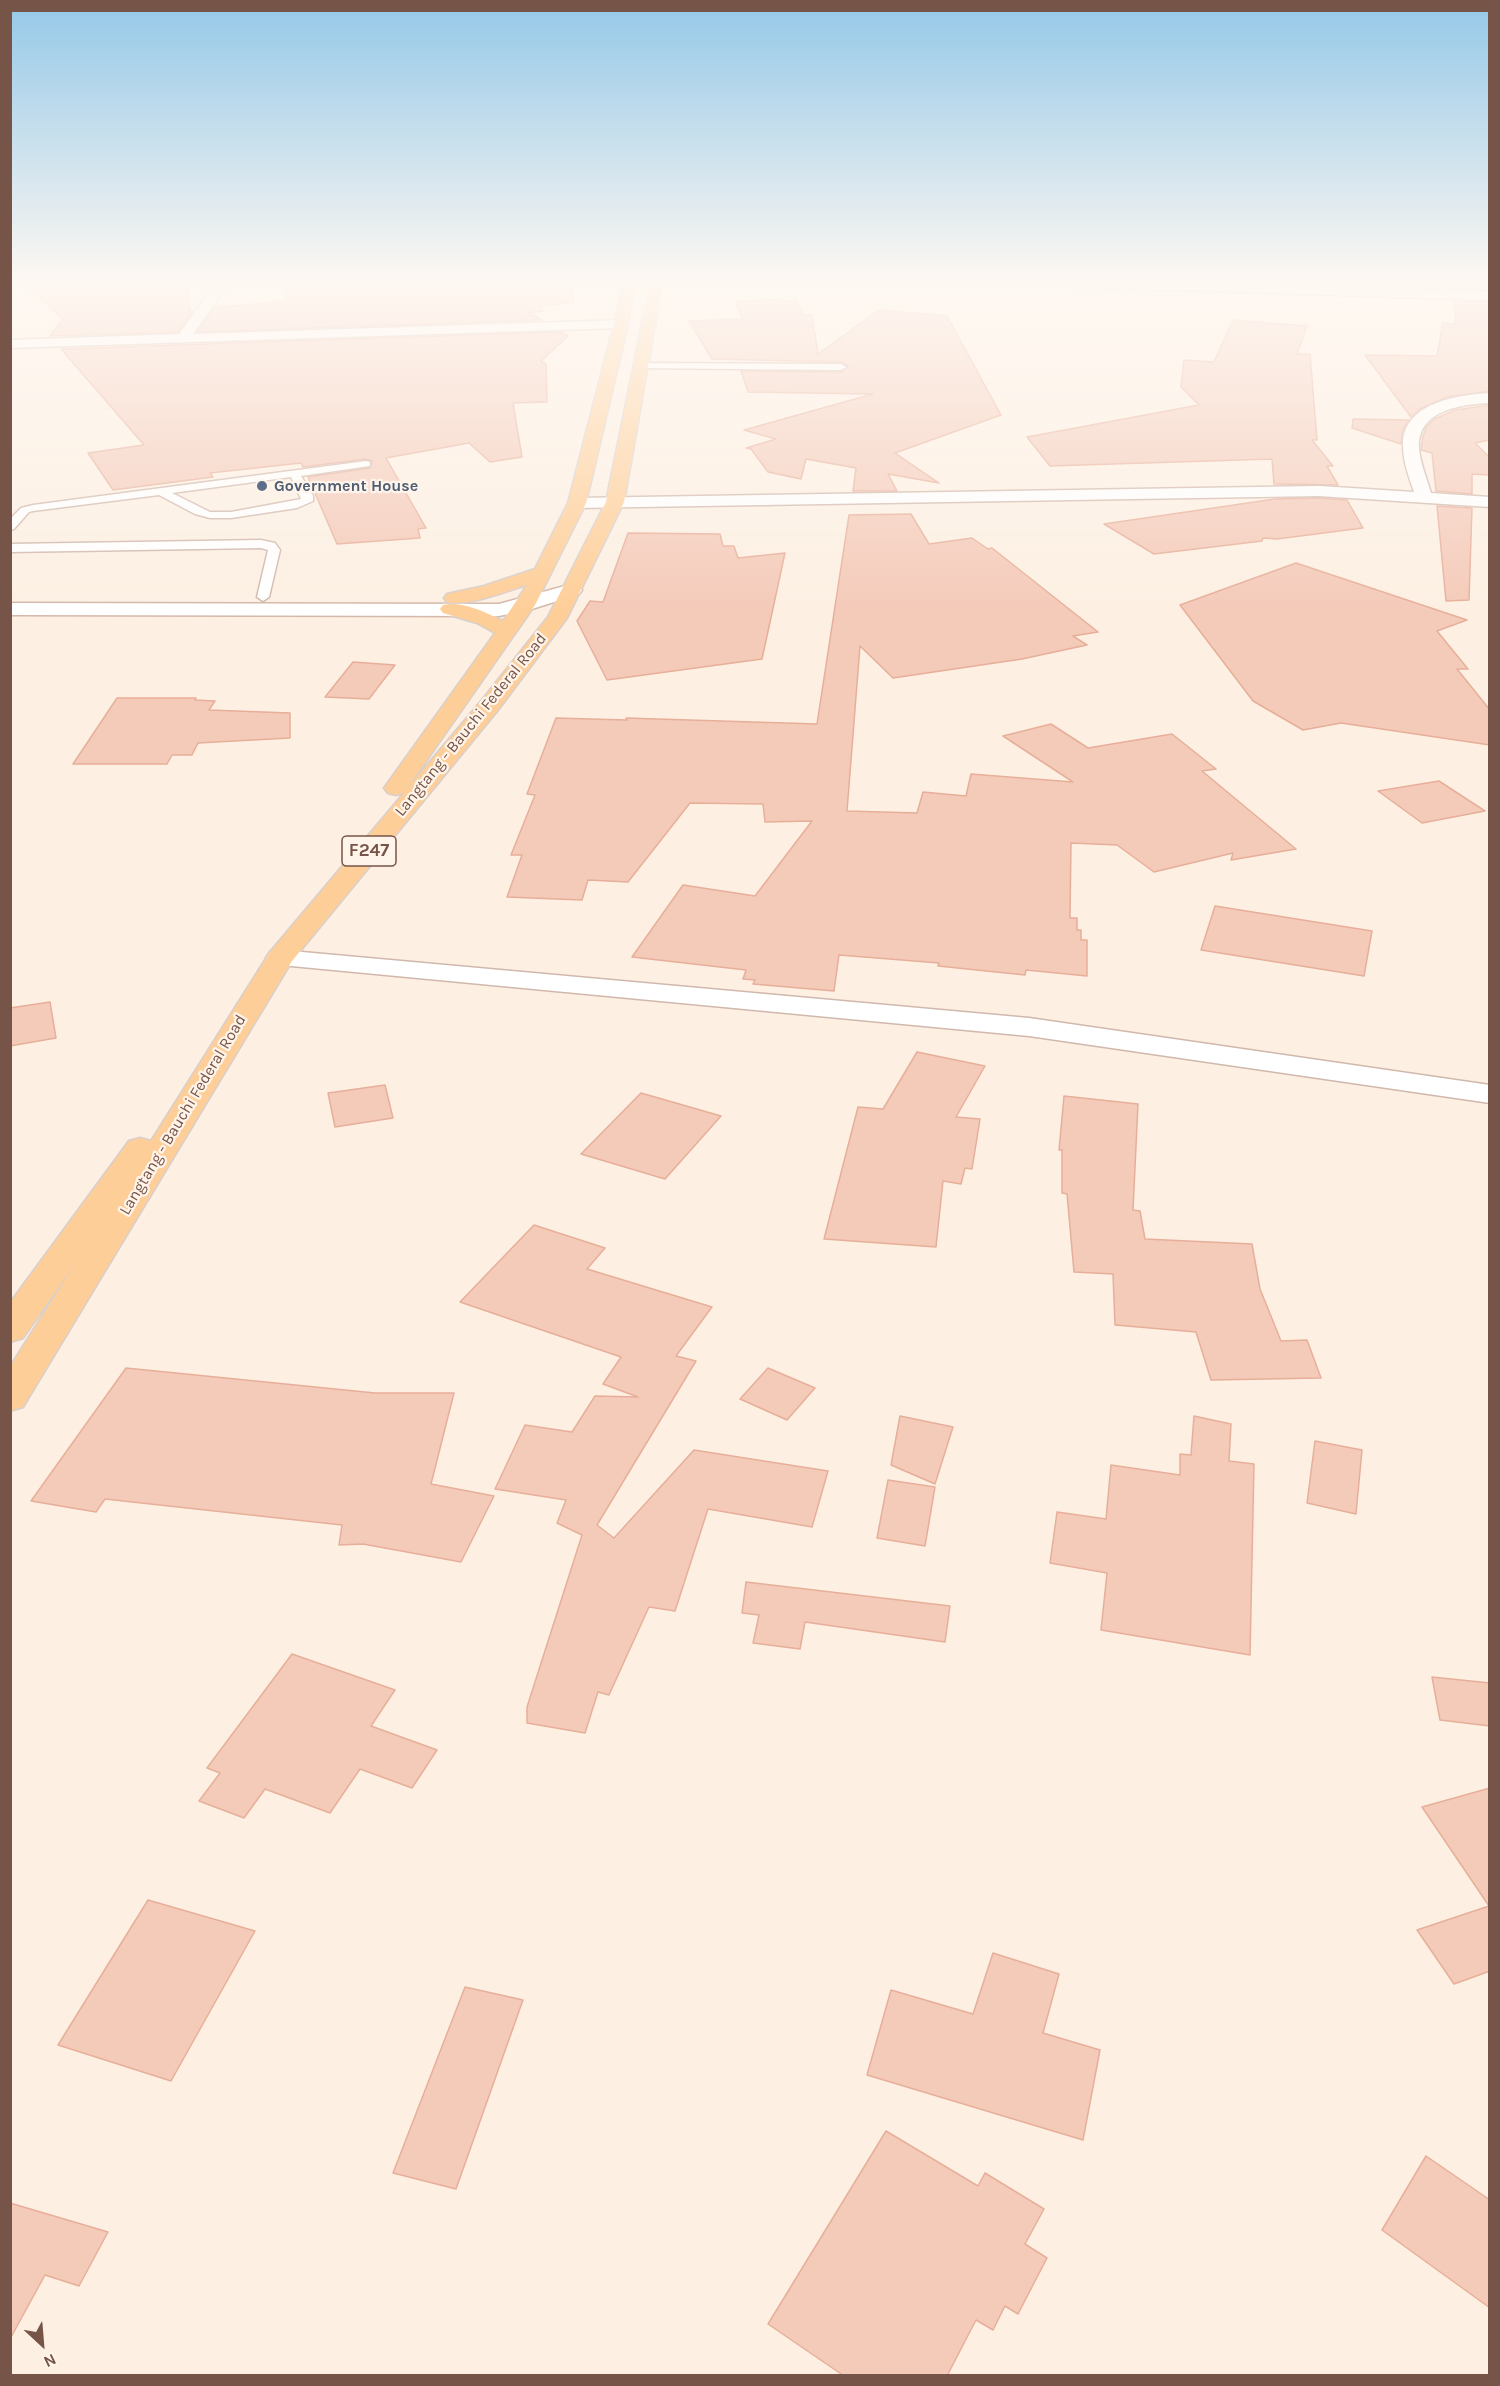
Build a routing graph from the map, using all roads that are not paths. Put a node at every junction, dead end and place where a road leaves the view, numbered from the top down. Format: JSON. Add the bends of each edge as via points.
{"nodes":[{"id":1,"x":605,"y":390,"type":"edge"},
{"id":2,"x":636,"y":390,"type":"edge"},
{"id":3,"x":1490,"y":398,"type":"edge"},
{"id":4,"x":366,"y":464,"type":"dead end"},
{"id":5,"x":294,"y":473,"type":"junction"},
{"id":6,"x":160,"y":491,"type":"junction"},
{"id":7,"x":1424,"y":497,"type":"junction"},
{"id":8,"x":615,"y":502,"type":"junction"},
{"id":9,"x":1490,"y":502,"type":"edge"},
{"id":10,"x":577,"y":503,"type":"junction"},
{"id":11,"x":10,"y":527,"type":"edge"},
{"id":12,"x":10,"y":548,"type":"edge"},
{"id":13,"x":543,"y":573,"type":"junction"},
{"id":14,"x":572,"y":590,"type":"junction"},
{"id":15,"x":263,"y":597,"type":"junction"},
{"id":16,"x":10,"y":598,"type":"edge"},
{"id":17,"x":452,"y":604,"type":"junction"},
{"id":18,"x":525,"y":605,"type":"junction"},
{"id":19,"x":10,"y":609,"type":"edge"},
{"id":20,"x":554,"y":623,"type":"junction"},
{"id":21,"x":507,"y":632,"type":"junction"},
{"id":22,"x":280,"y":958,"type":"junction"},
{"id":23,"x":1490,"y":1094,"type":"edge"},
{"id":24,"x":10,"y":1330,"type":"edge"},
{"id":25,"x":10,"y":1398,"type":"edge"}],
"edges":[{"from":1,"to":10,"type":"main road","name":"Langtang - Bauchi Federal Road","number":"F247"},
{"from":2,"to":8,"type":"main road","name":"Langtang - Bauchi Federal Road","number":"F247"},
{"from":3,"to":7,"type":"street","via":[[1434,408],[1420,418],[1410,443]]},
{"from":4,"to":5,"type":"lane"},
{"from":5,"to":6,"type":"lane"},
{"from":5,"to":6,"type":"lane","via":[[308,496],[307,501],[231,515],[199,512]]},
{"from":6,"to":11,"type":"lane","via":[[33,508],[25,510]]},
{"from":7,"to":8,"type":"street","via":[[1307,491],[1093,492]]},
{"from":7,"to":9,"type":"street"},
{"from":8,"to":10,"type":"street"},
{"from":8,"to":14,"type":"main road","name":"Langtang - Bauchi Federal Road","number":"F247"},
{"from":10,"to":13,"type":"main road","name":"Langtang - Bauchi Federal Road","number":"F247"},
{"from":12,"to":15,"type":"lane","via":[[261,544],[274,550]]},
{"from":13,"to":17,"type":"main road"},
{"from":13,"to":18,"type":"main road","name":"Langtang - Bauchi Federal Road","number":"F247"},
{"from":14,"to":18,"type":"street"},
{"from":14,"to":20,"type":"main road","name":"Langtang - Bauchi Federal Road","number":"F247"},
{"from":15,"to":16,"type":"street"},
{"from":15,"to":17,"type":"street"},
{"from":17,"to":18,"type":"street","via":[[499,610]]},
{"from":17,"to":19,"type":"street"},
{"from":17,"to":21,"type":"main road"},
{"from":18,"to":20,"type":"street"},
{"from":18,"to":21,"type":"main road","name":"Langtang - Bauchi Federal Road","number":"F247"},
{"from":20,"to":22,"type":"main road","name":"Langtang - Bauchi Federal Road","number":"F247"},
{"from":21,"to":24,"type":"main road","name":"Langtang - Bauchi Federal Road","number":"F247"},
{"from":22,"to":23,"type":"street","via":[[1029,1028]]},
{"from":22,"to":25,"type":"main road","name":"Langtang - Bauchi Federal Road","number":"F247"}]}
